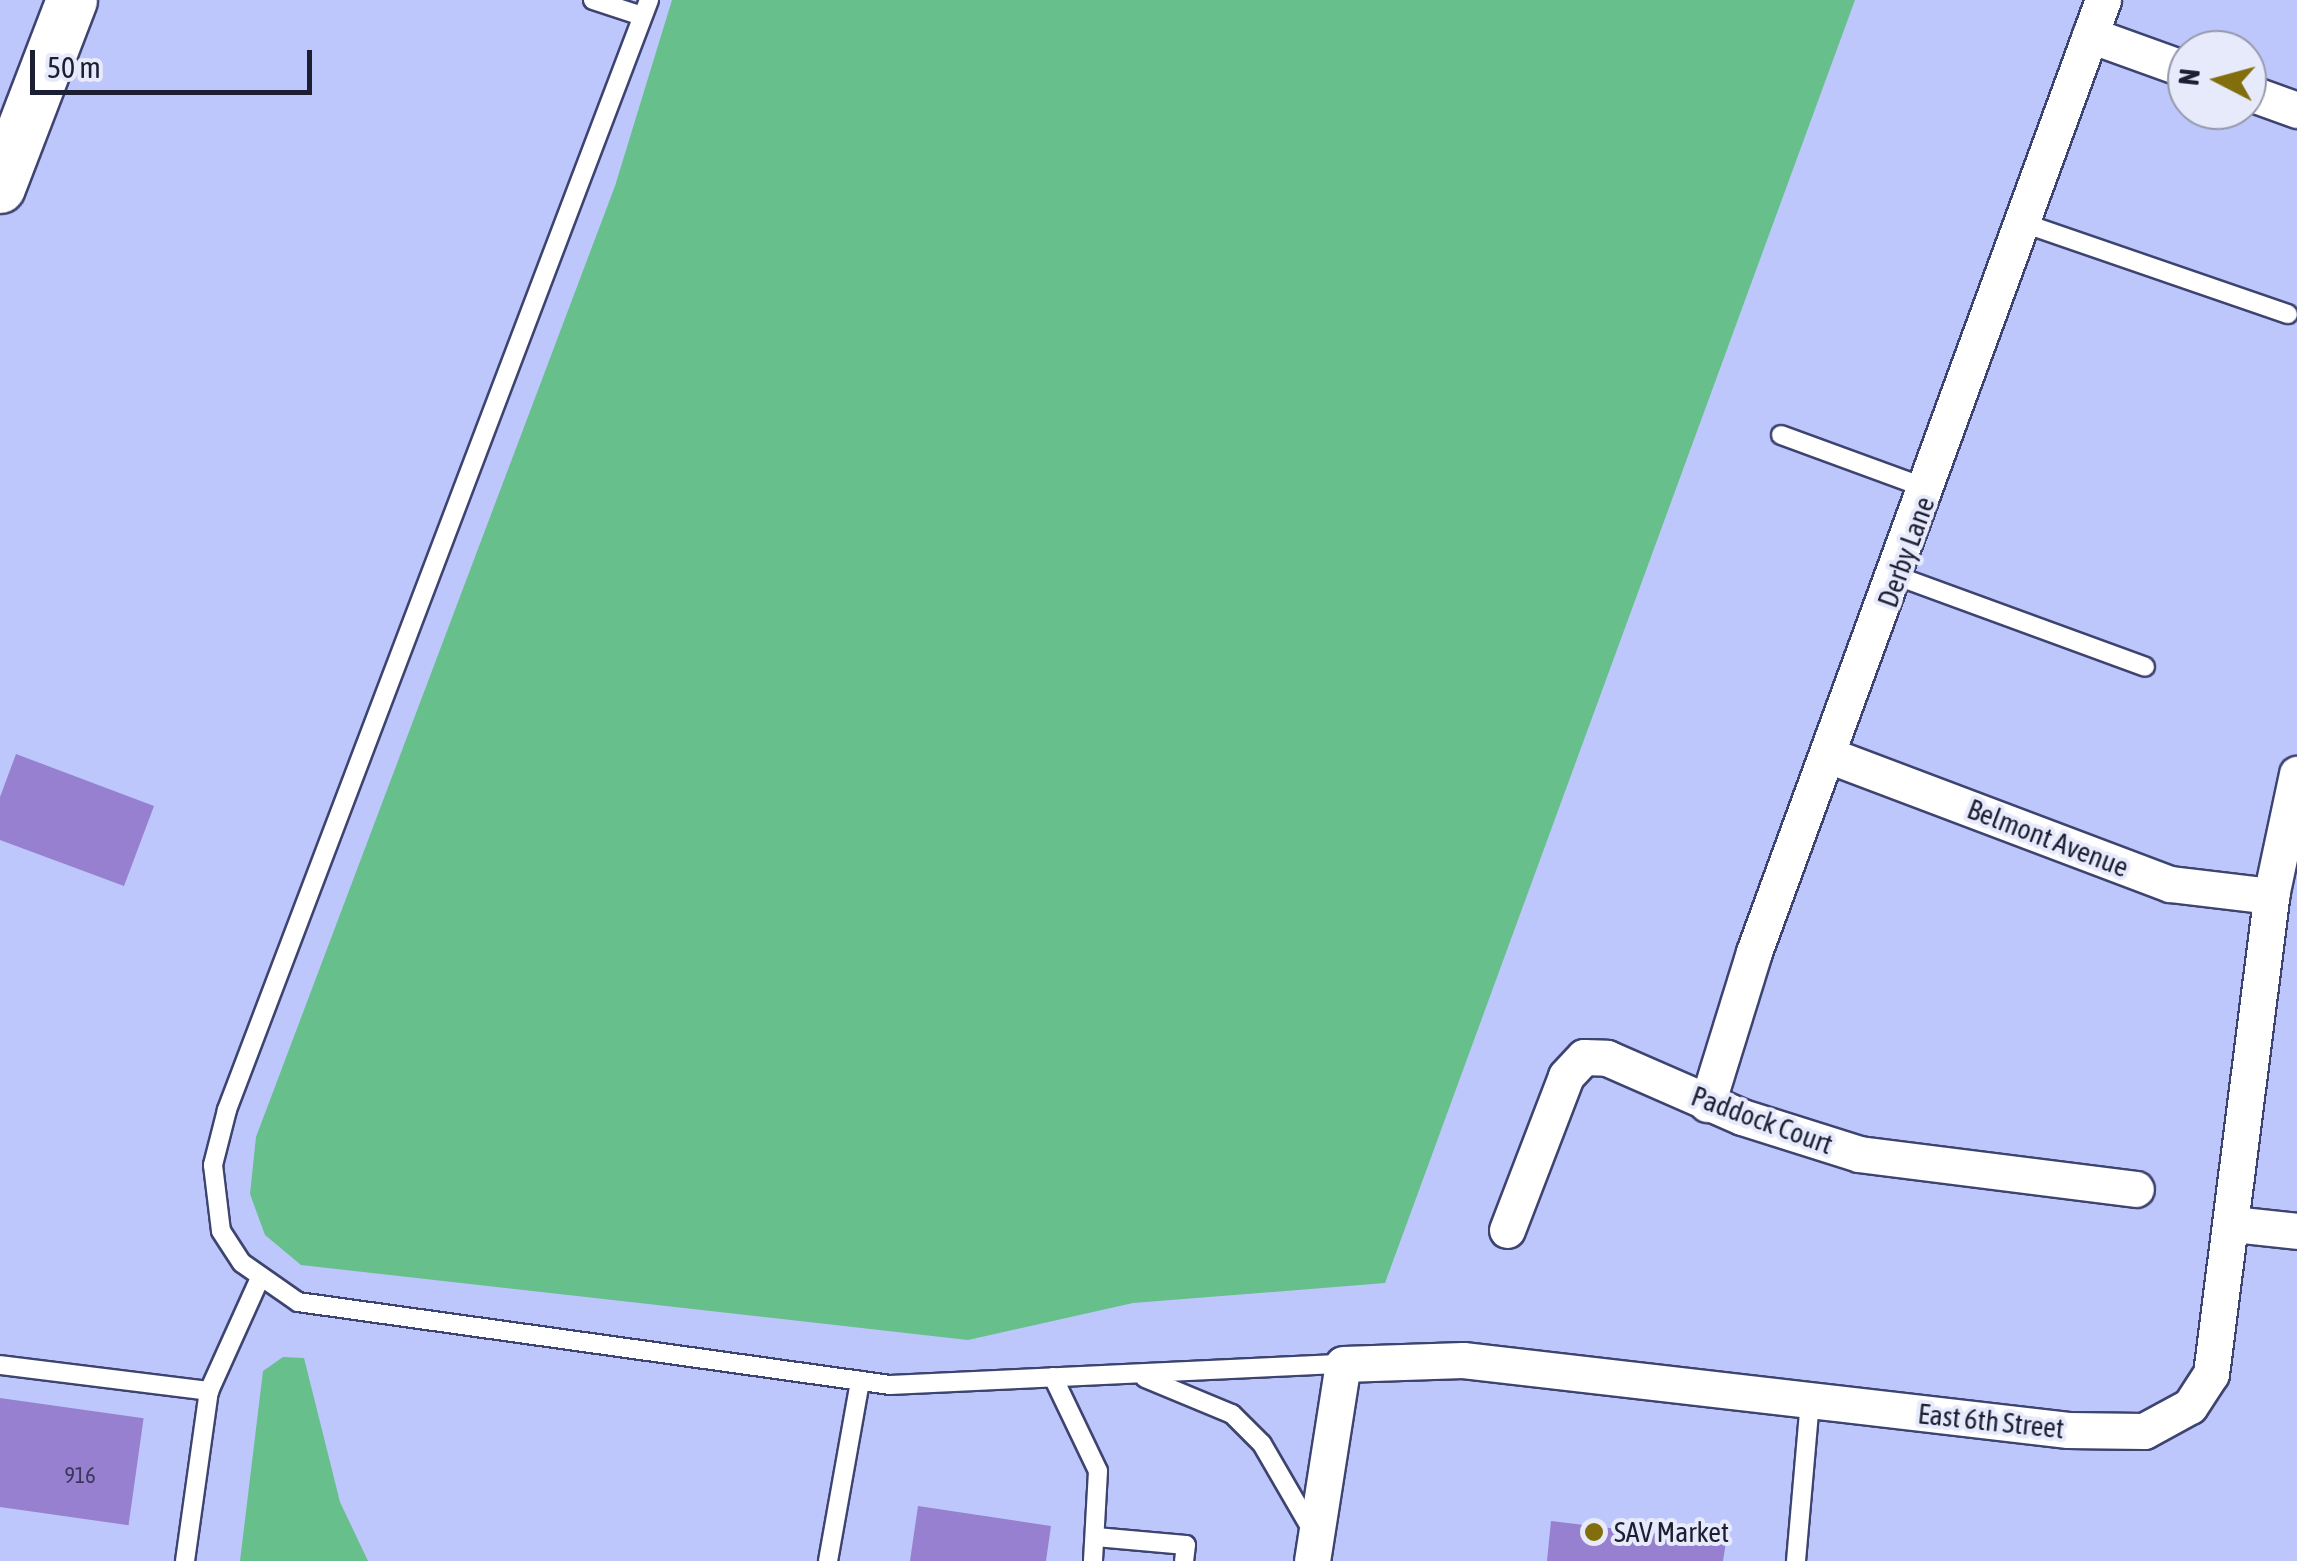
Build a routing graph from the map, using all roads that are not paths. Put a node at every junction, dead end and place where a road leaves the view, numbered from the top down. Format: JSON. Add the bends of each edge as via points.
{"nodes":[{"id":1,"x":72,"y":0,"type":"edge"},
{"id":2,"x":594,"y":0,"type":"edge"},
{"id":3,"x":2103,"y":0,"type":"edge"},
{"id":4,"x":646,"y":8,"type":"edge"},
{"id":5,"x":2090,"y":36,"type":"junction"},
{"id":6,"x":2167,"y":63,"type":"edge"},
{"id":7,"x":2267,"y":99,"type":"edge"},
{"id":8,"x":2297,"y":110,"type":"edge"},
{"id":9,"x":0,"y":188,"type":"edge"},
{"id":10,"x":2026,"y":224,"type":"junction"},
{"id":11,"x":2288,"y":314,"type":"dead end"},
{"id":12,"x":1781,"y":435,"type":"dead end"},
{"id":13,"x":1929,"y":489,"type":"junction"},
{"id":14,"x":1897,"y":576,"type":"junction"},
{"id":15,"x":2145,"y":667,"type":"dead end"},
{"id":16,"x":1830,"y":756,"type":"junction"},
{"id":17,"x":2297,"y":774,"type":"edge"},
{"id":18,"x":2271,"y":896,"type":"junction"},
{"id":19,"x":1707,"y":1104,"type":"junction"},
{"id":20,"x":2136,"y":1189,"type":"dead end"},
{"id":21,"x":2233,"y":1224,"type":"junction"},
{"id":22,"x":1506,"y":1230,"type":"dead end"},
{"id":23,"x":2297,"y":1231,"type":"edge"},
{"id":24,"x":260,"y":1278,"type":"junction"},
{"id":25,"x":1342,"y":1364,"type":"junction"},
{"id":26,"x":0,"y":1365,"type":"edge"},
{"id":27,"x":1130,"y":1374,"type":"junction"},
{"id":28,"x":1053,"y":1378,"type":"junction"},
{"id":29,"x":860,"y":1381,"type":"junction"},
{"id":30,"x":209,"y":1391,"type":"junction"},
{"id":31,"x":1810,"y":1400,"type":"junction"},
{"id":32,"x":1096,"y":1537,"type":"junction"},
{"id":33,"x":1314,"y":1549,"type":"edge"},
{"id":34,"x":185,"y":1561,"type":"edge"},
{"id":35,"x":828,"y":1561,"type":"edge"},
{"id":36,"x":1093,"y":1561,"type":"edge"},
{"id":37,"x":1184,"y":1561,"type":"edge"},
{"id":38,"x":1796,"y":1561,"type":"edge"}],
"edges":[{"from":1,"to":9,"type":"main road"},
{"from":2,"to":4,"type":"lane"},
{"from":3,"to":5,"type":"street","name":"Derby Lane"},
{"from":4,"to":24,"type":"lane","via":[[227,1110],[212,1165],[214,1206],[222,1231]]},
{"from":5,"to":6,"type":"street"},
{"from":5,"to":10,"type":"street","name":"Derby Lane"},
{"from":7,"to":8,"type":"street"},
{"from":10,"to":11,"type":"lane"},
{"from":10,"to":13,"type":"street","name":"Derby Lane"},
{"from":12,"to":13,"type":"lane"},
{"from":13,"to":14,"type":"street","name":"Derby Lane"},
{"from":14,"to":15,"type":"lane"},
{"from":14,"to":16,"type":"street","name":"Derby Lane"},
{"from":16,"to":18,"type":"street","name":"Belmont Avenue","via":[[2170,884]]},
{"from":16,"to":19,"type":"street","name":"Derby Lane"},
{"from":17,"to":18,"type":"street","name":"East 6th Street"},
{"from":18,"to":21,"type":"street","name":"East 6th Street"},
{"from":19,"to":20,"type":"street","name":"Paddock Court","via":[[1859,1154]]},
{"from":19,"to":22,"type":"street","name":"Paddock Court","via":[[1634,1068],[1584,1057],[1566,1076]]},
{"from":21,"to":23,"type":"street"},
{"from":21,"to":31,"type":"street","name":"East 6th Street","via":[[2211,1374],[2169,1422],[2144,1432],[2068,1430]]},
{"from":24,"to":29,"type":"lane","via":[[298,1302]]},
{"from":24,"to":30,"type":"lane"},
{"from":25,"to":27,"type":"lane"},
{"from":25,"to":31,"type":"street","name":"East 6th Street","via":[[1462,1360]]},
{"from":25,"to":33,"type":"street"},
{"from":26,"to":30,"type":"lane"},
{"from":27,"to":28,"type":"lane"},
{"from":27,"to":33,"type":"lane","via":[[1232,1414],[1262,1444]]},
{"from":28,"to":29,"type":"lane"},
{"from":28,"to":32,"type":"lane","via":[[1098,1471]]},
{"from":29,"to":35,"type":"lane"},
{"from":30,"to":34,"type":"lane"},
{"from":31,"to":38,"type":"lane"},
{"from":32,"to":36,"type":"lane"},
{"from":32,"to":37,"type":"lane","via":[[1186,1545]]}]}
